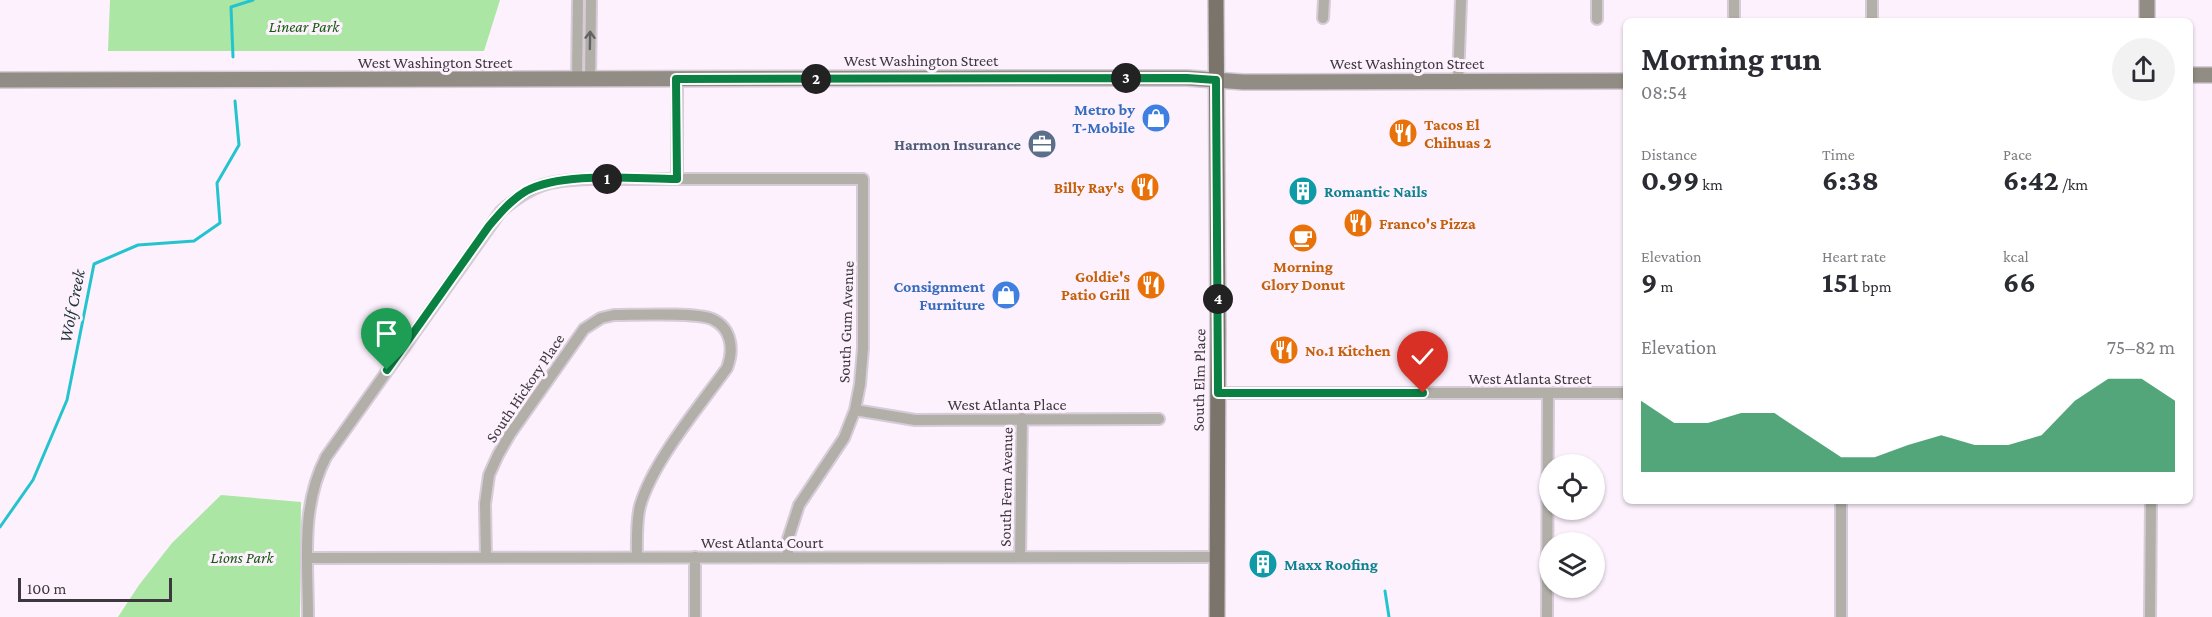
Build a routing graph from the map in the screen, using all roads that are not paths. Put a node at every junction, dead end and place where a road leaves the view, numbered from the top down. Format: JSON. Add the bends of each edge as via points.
{"nodes":[{"id":1,"x":578,"y":0,"type":"edge"},
{"id":2,"x":591,"y":0,"type":"edge"},
{"id":3,"x":1216,"y":0,"type":"edge"},
{"id":4,"x":1323,"y":0,"type":"edge"},
{"id":5,"x":1461,"y":0,"type":"edge"},
{"id":6,"x":1597,"y":0,"type":"edge"},
{"id":7,"x":1734,"y":0,"type":"edge"},
{"id":8,"x":1872,"y":0,"type":"edge"},
{"id":9,"x":2146,"y":0,"type":"edge"},
{"id":10,"x":1734,"y":17,"type":"dead end"},
{"id":11,"x":1323,"y":18,"type":"dead end"},
{"id":12,"x":1872,"y":18,"type":"edge"},
{"id":13,"x":2146,"y":18,"type":"edge"},
{"id":14,"x":1597,"y":19,"type":"dead end"},
{"id":15,"x":2193,"y":75,"type":"edge"},
{"id":16,"x":2212,"y":75,"type":"edge"},
{"id":17,"x":676,"y":79,"type":"junction"},
{"id":18,"x":0,"y":80,"type":"edge"},
{"id":19,"x":583,"y":80,"type":"junction"},
{"id":20,"x":1216,"y":80,"type":"junction"},
{"id":21,"x":1458,"y":81,"type":"junction"},
{"id":22,"x":1623,"y":81,"type":"edge"},
{"id":23,"x":677,"y":179,"type":"junction"},
{"id":24,"x":1218,"y":393,"type":"junction"},
{"id":25,"x":1548,"y":393,"type":"junction"},
{"id":26,"x":1623,"y":393,"type":"edge"},
{"id":27,"x":855,"y":410,"type":"junction"},
{"id":28,"x":1022,"y":418,"type":"junction"},
{"id":29,"x":1159,"y":419,"type":"dead end"},
{"id":30,"x":1841,"y":504,"type":"edge"},
{"id":31,"x":2151,"y":504,"type":"edge"},
{"id":32,"x":1217,"y":556,"type":"junction"},
{"id":33,"x":637,"y":557,"type":"junction"},
{"id":34,"x":695,"y":557,"type":"junction"},
{"id":35,"x":788,"y":557,"type":"junction"},
{"id":36,"x":1020,"y":557,"type":"junction"},
{"id":37,"x":308,"y":558,"type":"junction"},
{"id":38,"x":486,"y":558,"type":"junction"},
{"id":39,"x":308,"y":617,"type":"edge"},
{"id":40,"x":696,"y":617,"type":"edge"},
{"id":41,"x":1217,"y":617,"type":"edge"},
{"id":42,"x":1547,"y":617,"type":"edge"},
{"id":43,"x":1841,"y":617,"type":"edge"},
{"id":44,"x":2150,"y":617,"type":"edge"}],
"edges":[{"from":1,"to":19,"type":"street"},
{"from":19,"to":2,"type":"street","one_way":true},
{"from":3,"to":20,"type":"main road","name":"South Elm Place"},
{"from":4,"to":11,"type":"street"},
{"from":5,"to":21,"type":"street"},
{"from":6,"to":14,"type":"street"},
{"from":7,"to":10,"type":"street"},
{"from":8,"to":12,"type":"street"},
{"from":9,"to":13,"type":"main road"},
{"from":15,"to":16,"type":"main road"},
{"from":17,"to":19,"type":"main road","name":"West Washington Street"},
{"from":17,"to":20,"type":"main road","name":"West Washington Street"},
{"from":17,"to":23,"type":"street"},
{"from":18,"to":19,"type":"main road","name":"West Washington Street"},
{"from":20,"to":21,"type":"main road","name":"West Washington Street"},
{"from":20,"to":24,"type":"main road","name":"South Elm Place"},
{"from":21,"to":22,"type":"main road","name":"West Washington Street"},
{"from":23,"to":27,"type":"street","name":"South Gum Avenue","via":[[863,179],[862,368]]},
{"from":23,"to":37,"type":"street","via":[[555,181],[524,192],[501,211],[326,457],[310,498]]},
{"from":24,"to":25,"type":"street","name":"West Atlanta Street"},
{"from":24,"to":32,"type":"main road","name":"South Elm Place"},
{"from":25,"to":26,"type":"street","name":"West Atlanta Street"},
{"from":25,"to":42,"type":"street"},
{"from":27,"to":28,"type":"street","name":"West Atlanta Place","via":[[915,420]]},
{"from":27,"to":35,"type":"street","name":"South Gum Avenue","via":[[844,438],[799,505],[788,539]]},
{"from":28,"to":29,"type":"street","name":"West Atlanta Place"},
{"from":28,"to":36,"type":"street","name":"South Fern Avenue"},
{"from":30,"to":43,"type":"street"},
{"from":31,"to":44,"type":"street"},
{"from":32,"to":36,"type":"street","name":"West Atlanta Court"},
{"from":32,"to":41,"type":"main road","name":"South Elm Place"},
{"from":33,"to":34,"type":"street","name":"West Atlanta Court"},
{"from":33,"to":38,"type":"street","name":"West Atlanta Court"},
{"from":33,"to":38,"type":"street","name":"South Hickory Place","via":[[640,507],[649,483],[731,357],[728,335],[721,325],[701,316],[614,315],[584,329],[510,434],[489,475]]},
{"from":34,"to":35,"type":"street","name":"West Atlanta Court"},
{"from":34,"to":40,"type":"street"},
{"from":35,"to":36,"type":"street","name":"West Atlanta Court"},
{"from":37,"to":38,"type":"street","name":"West Atlanta Court"},
{"from":37,"to":39,"type":"street"}]}
